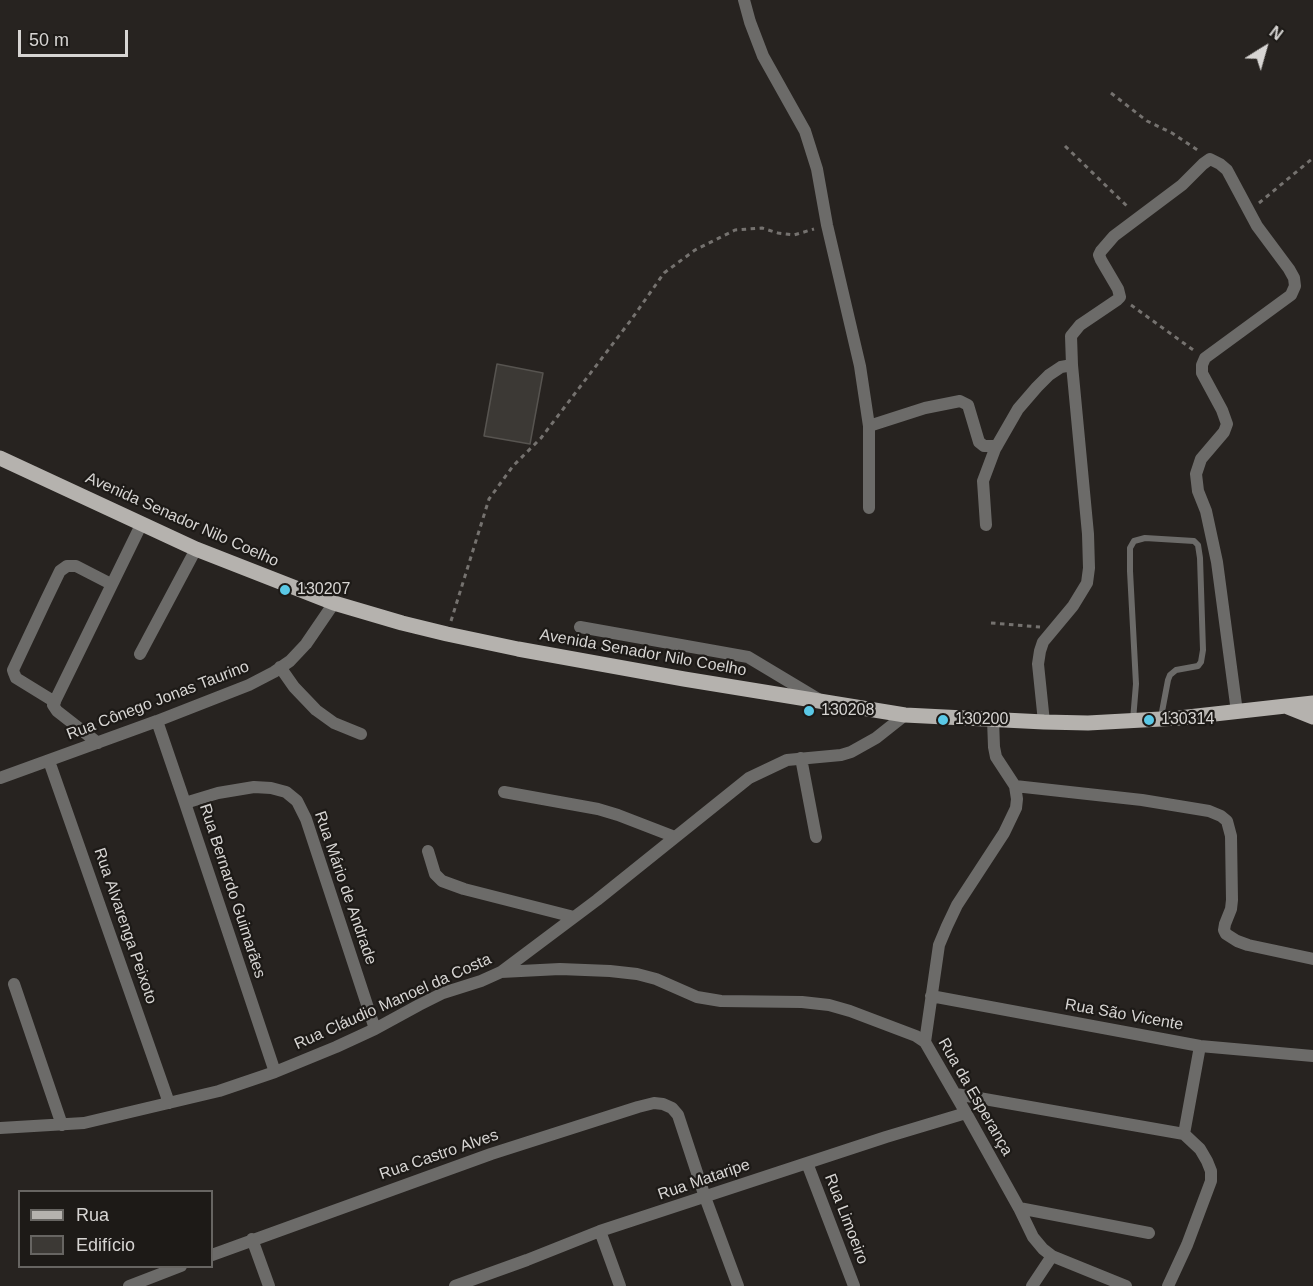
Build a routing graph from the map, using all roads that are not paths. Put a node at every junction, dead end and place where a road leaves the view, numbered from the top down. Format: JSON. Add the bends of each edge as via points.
{"nodes":[{"id":1,"x":744,"y":0,"type":"edge"},
{"id":2,"x":1072,"y":366,"type":"junction"},
{"id":3,"x":869,"y":426,"type":"junction"},
{"id":4,"x":997,"y":446,"type":"junction"},
{"id":5,"x":0,"y":458,"type":"edge"},
{"id":6,"x":869,"y":508,"type":"dead end"},
{"id":7,"x":142,"y":523,"type":"junction"},
{"id":8,"x":986,"y":525,"type":"dead end"},
{"id":9,"x":196,"y":549,"type":"junction"},
{"id":10,"x":111,"y":584,"type":"junction"},
{"id":11,"x":334,"y":603,"type":"junction"},
{"id":12,"x":580,"y":627,"type":"dead end"},
{"id":13,"x":140,"y":654,"type":"dead end"},
{"id":14,"x":280,"y":667,"type":"junction"},
{"id":15,"x":822,"y":701,"type":"junction"},
{"id":16,"x":55,"y":702,"type":"junction"},
{"id":17,"x":1313,"y":703,"type":"edge"},
{"id":18,"x":1285,"y":706,"type":"junction"},
{"id":19,"x":1237,"y":712,"type":"junction"},
{"id":20,"x":905,"y":715,"type":"junction"},
{"id":21,"x":1313,"y":717,"type":"edge"},
{"id":22,"x":993,"y":719,"type":"junction"},
{"id":23,"x":1161,"y":720,"type":"junction"},
{"id":24,"x":157,"y":721,"type":"junction"},
{"id":25,"x":1133,"y":721,"type":"junction"},
{"id":26,"x":1044,"y":722,"type":"junction"},
{"id":27,"x":360,"y":734,"type":"dead end"},
{"id":28,"x":98,"y":743,"type":"junction"},
{"id":29,"x":801,"y":758,"type":"junction"},
{"id":30,"x":49,"y":761,"type":"junction"},
{"id":31,"x":0,"y":778,"type":"edge"},
{"id":32,"x":1015,"y":786,"type":"junction"},
{"id":33,"x":504,"y":792,"type":"dead end"},
{"id":34,"x":186,"y":803,"type":"junction"},
{"id":35,"x":675,"y":837,"type":"junction"},
{"id":36,"x":816,"y":837,"type":"dead end"},
{"id":37,"x":428,"y":851,"type":"dead end"},
{"id":38,"x":574,"y":917,"type":"junction"},
{"id":39,"x":1313,"y":959,"type":"edge"},
{"id":40,"x":501,"y":972,"type":"junction"},
{"id":41,"x":14,"y":984,"type":"dead end"},
{"id":42,"x":931,"y":996,"type":"junction"},
{"id":43,"x":375,"y":1029,"type":"junction"},
{"id":44,"x":925,"y":1042,"type":"junction"},
{"id":45,"x":1200,"y":1046,"type":"junction"},
{"id":46,"x":1313,"y":1056,"type":"edge"},
{"id":47,"x":274,"y":1072,"type":"junction"},
{"id":48,"x":956,"y":1094,"type":"junction"},
{"id":49,"x":169,"y":1103,"type":"junction"},
{"id":50,"x":966,"y":1113,"type":"junction"},
{"id":51,"x":62,"y":1125,"type":"junction"},
{"id":52,"x":0,"y":1128,"type":"edge"},
{"id":53,"x":1184,"y":1134,"type":"junction"},
{"id":54,"x":807,"y":1163,"type":"junction"},
{"id":55,"x":705,"y":1197,"type":"junction"},
{"id":56,"x":1019,"y":1208,"type":"junction"},
{"id":57,"x":600,"y":1231,"type":"junction"},
{"id":58,"x":1149,"y":1233,"type":"dead end"},
{"id":59,"x":252,"y":1239,"type":"junction"},
{"id":60,"x":213,"y":1255,"type":"edge"},
{"id":61,"x":1052,"y":1256,"type":"junction"},
{"id":62,"x":176,"y":1268,"type":"edge"},
{"id":63,"x":129,"y":1286,"type":"edge"},
{"id":64,"x":269,"y":1286,"type":"edge"},
{"id":65,"x":455,"y":1286,"type":"edge"},
{"id":66,"x":620,"y":1286,"type":"edge"},
{"id":67,"x":738,"y":1286,"type":"edge"},
{"id":68,"x":854,"y":1286,"type":"edge"},
{"id":69,"x":1032,"y":1286,"type":"edge"},
{"id":70,"x":1126,"y":1286,"type":"edge"},
{"id":71,"x":1168,"y":1286,"type":"edge"}],
"edges":[{"from":1,"to":3,"type":"street","via":[[763,56],[805,131],[817,169],[860,366]]},
{"from":2,"to":4,"type":"street","via":[[1048,375],[1018,409]]},
{"from":2,"to":19,"type":"street","via":[[1074,332],[1120,297],[1101,260],[1101,251],[1203,164],[1210,159],[1220,164],[1289,269],[1295,286],[1291,295],[1205,358],[1202,365],[1202,374],[1227,424],[1201,459],[1196,474],[1217,562]]},
{"from":2,"to":26,"type":"street","via":[[1089,568],[1087,583],[1073,606],[1043,642],[1038,664]]},
{"from":3,"to":4,"type":"street","via":[[960,401],[968,405],[979,442]]},
{"from":3,"to":6,"type":"street"},
{"from":4,"to":8,"type":"street","via":[[983,481]]},
{"from":5,"to":7,"type":"main road","name":"Avenida Senador Nilo Coelho"},
{"from":7,"to":9,"type":"main road","name":"Avenida Senador Nilo Coelho"},
{"from":7,"to":10,"type":"street"},
{"from":9,"to":11,"type":"main road","name":"Avenida Senador Nilo Coelho"},
{"from":9,"to":13,"type":"street"},
{"from":10,"to":16,"type":"street"},
{"from":10,"to":16,"type":"street","via":[[76,566],[67,566],[60,571],[46,600],[13,670],[16,678]]},
{"from":11,"to":14,"type":"street","name":"Rua Cônego Jonas Taurino","via":[[306,644]]},
{"from":11,"to":15,"type":"main road","name":"Avenida Senador Nilo Coelho","via":[[447,634]]},
{"from":12,"to":15,"type":"street","via":[[748,657]]},
{"from":14,"to":24,"type":"street","name":"Rua Cônego Jonas Taurino","via":[[249,686]]},
{"from":14,"to":27,"type":"street","via":[[316,710]]},
{"from":15,"to":20,"type":"main road","name":"Avenida Senador Nilo Coelho"},
{"from":16,"to":28,"type":"street","via":[[57,711]]},
{"from":17,"to":18,"type":"main road","name":"Avenida Senador Nilo Coelho"},
{"from":18,"to":19,"type":"main road","name":"Avenida Senador Nilo Coelho"},
{"from":18,"to":21,"type":"main road"},
{"from":19,"to":23,"type":"main road","name":"Avenida Senador Nilo Coelho"},
{"from":20,"to":22,"type":"main road","name":"Avenida Senador Nilo Coelho"},
{"from":20,"to":29,"type":"street","name":"Rua Cláudio Manoel da Costa","via":[[851,752]]},
{"from":22,"to":26,"type":"main road","name":"Avenida Senador Nilo Coelho"},
{"from":22,"to":32,"type":"street","via":[[996,757]]},
{"from":23,"to":25,"type":"main road","name":"Avenida Senador Nilo Coelho"},
{"from":23,"to":25,"type":"lane","via":[[1170,675],[1202,662],[1200,558],[1194,541],[1145,538],[1134,541],[1130,548],[1136,684]]},
{"from":24,"to":28,"type":"street","name":"Rua Cônego Jonas Taurino"},
{"from":24,"to":34,"type":"street","name":"Rua Bernardo Guimarães"},
{"from":25,"to":26,"type":"main road","name":"Avenida Senador Nilo Coelho"},
{"from":28,"to":30,"type":"street","name":"Rua Cônego Jonas Taurino"},
{"from":29,"to":35,"type":"street","name":"Rua Cláudio Manoel da Costa","via":[[787,760],[749,778]]},
{"from":29,"to":36,"type":"street"},
{"from":30,"to":31,"type":"street","name":"Rua Cônego Jonas Taurino"},
{"from":30,"to":49,"type":"street","name":"Rua Alvarenga Peixoto"},
{"from":32,"to":39,"type":"street","via":[[1142,800],[1221,816],[1232,836],[1232,900],[1226,934],[1248,945]]},
{"from":32,"to":42,"type":"street","via":[[1016,808],[1008,825],[957,905],[939,945]]},
{"from":33,"to":35,"type":"street","via":[[598,809]]},
{"from":34,"to":43,"type":"street","name":"Rua Mário de Andrade","via":[[254,787],[286,792],[297,801]]},
{"from":34,"to":47,"type":"street","name":"Rua Bernardo Guimarães"},
{"from":35,"to":38,"type":"street","name":"Rua Cláudio Manoel da Costa"},
{"from":37,"to":38,"type":"street","via":[[435,874],[442,881]]},
{"from":38,"to":40,"type":"street","name":"Rua Cláudio Manoel da Costa"},
{"from":40,"to":43,"type":"street","name":"Rua Cláudio Manoel da Costa","via":[[443,993]]},
{"from":40,"to":44,"type":"street","name":"Rua da Esperança","via":[[610,971],[656,979],[697,997],[721,1001],[829,1005],[905,1031]]},
{"from":41,"to":51,"type":"street"},
{"from":42,"to":44,"type":"street"},
{"from":42,"to":45,"type":"street","name":"Rua São Vicente"},
{"from":43,"to":47,"type":"street","name":"Rua Cláudio Manoel da Costa"},
{"from":44,"to":48,"type":"street","name":"Rua da Esperança"},
{"from":45,"to":46,"type":"street","name":"Rua São Vicente"},
{"from":45,"to":53,"type":"street"},
{"from":47,"to":49,"type":"street","name":"Rua Cláudio Manoel da Costa"},
{"from":48,"to":50,"type":"street","name":"Rua da Esperança"},
{"from":48,"to":53,"type":"street"},
{"from":49,"to":51,"type":"street","name":"Rua Cláudio Manoel da Costa"},
{"from":50,"to":54,"type":"street","name":"Rua Mataripe"},
{"from":50,"to":56,"type":"street","name":"Rua da Esperança"},
{"from":51,"to":52,"type":"street","name":"Rua Cláudio Manoel da Costa"},
{"from":53,"to":71,"type":"street","via":[[1207,1161],[1211,1181]]},
{"from":54,"to":55,"type":"street","name":"Rua Mataripe"},
{"from":54,"to":68,"type":"street","name":"Rua Limoeiro"},
{"from":55,"to":57,"type":"street","name":"Rua Mataripe"},
{"from":55,"to":59,"type":"street","name":"Rua Castro Alves","via":[[678,1115],[672,1108],[654,1103],[491,1154]]},
{"from":55,"to":67,"type":"street"},
{"from":56,"to":58,"type":"street"},
{"from":56,"to":61,"type":"street","name":"Rua da Esperança","via":[[1033,1237]]},
{"from":57,"to":65,"type":"street","name":"Rua Mataripe"},
{"from":57,"to":66,"type":"street"},
{"from":59,"to":60,"type":"street","name":"Rua Castro Alves"},
{"from":59,"to":64,"type":"street"},
{"from":61,"to":69,"type":"street"},
{"from":61,"to":70,"type":"street","name":"Rua da Esperança"},
{"from":62,"to":63,"type":"street"}]}
